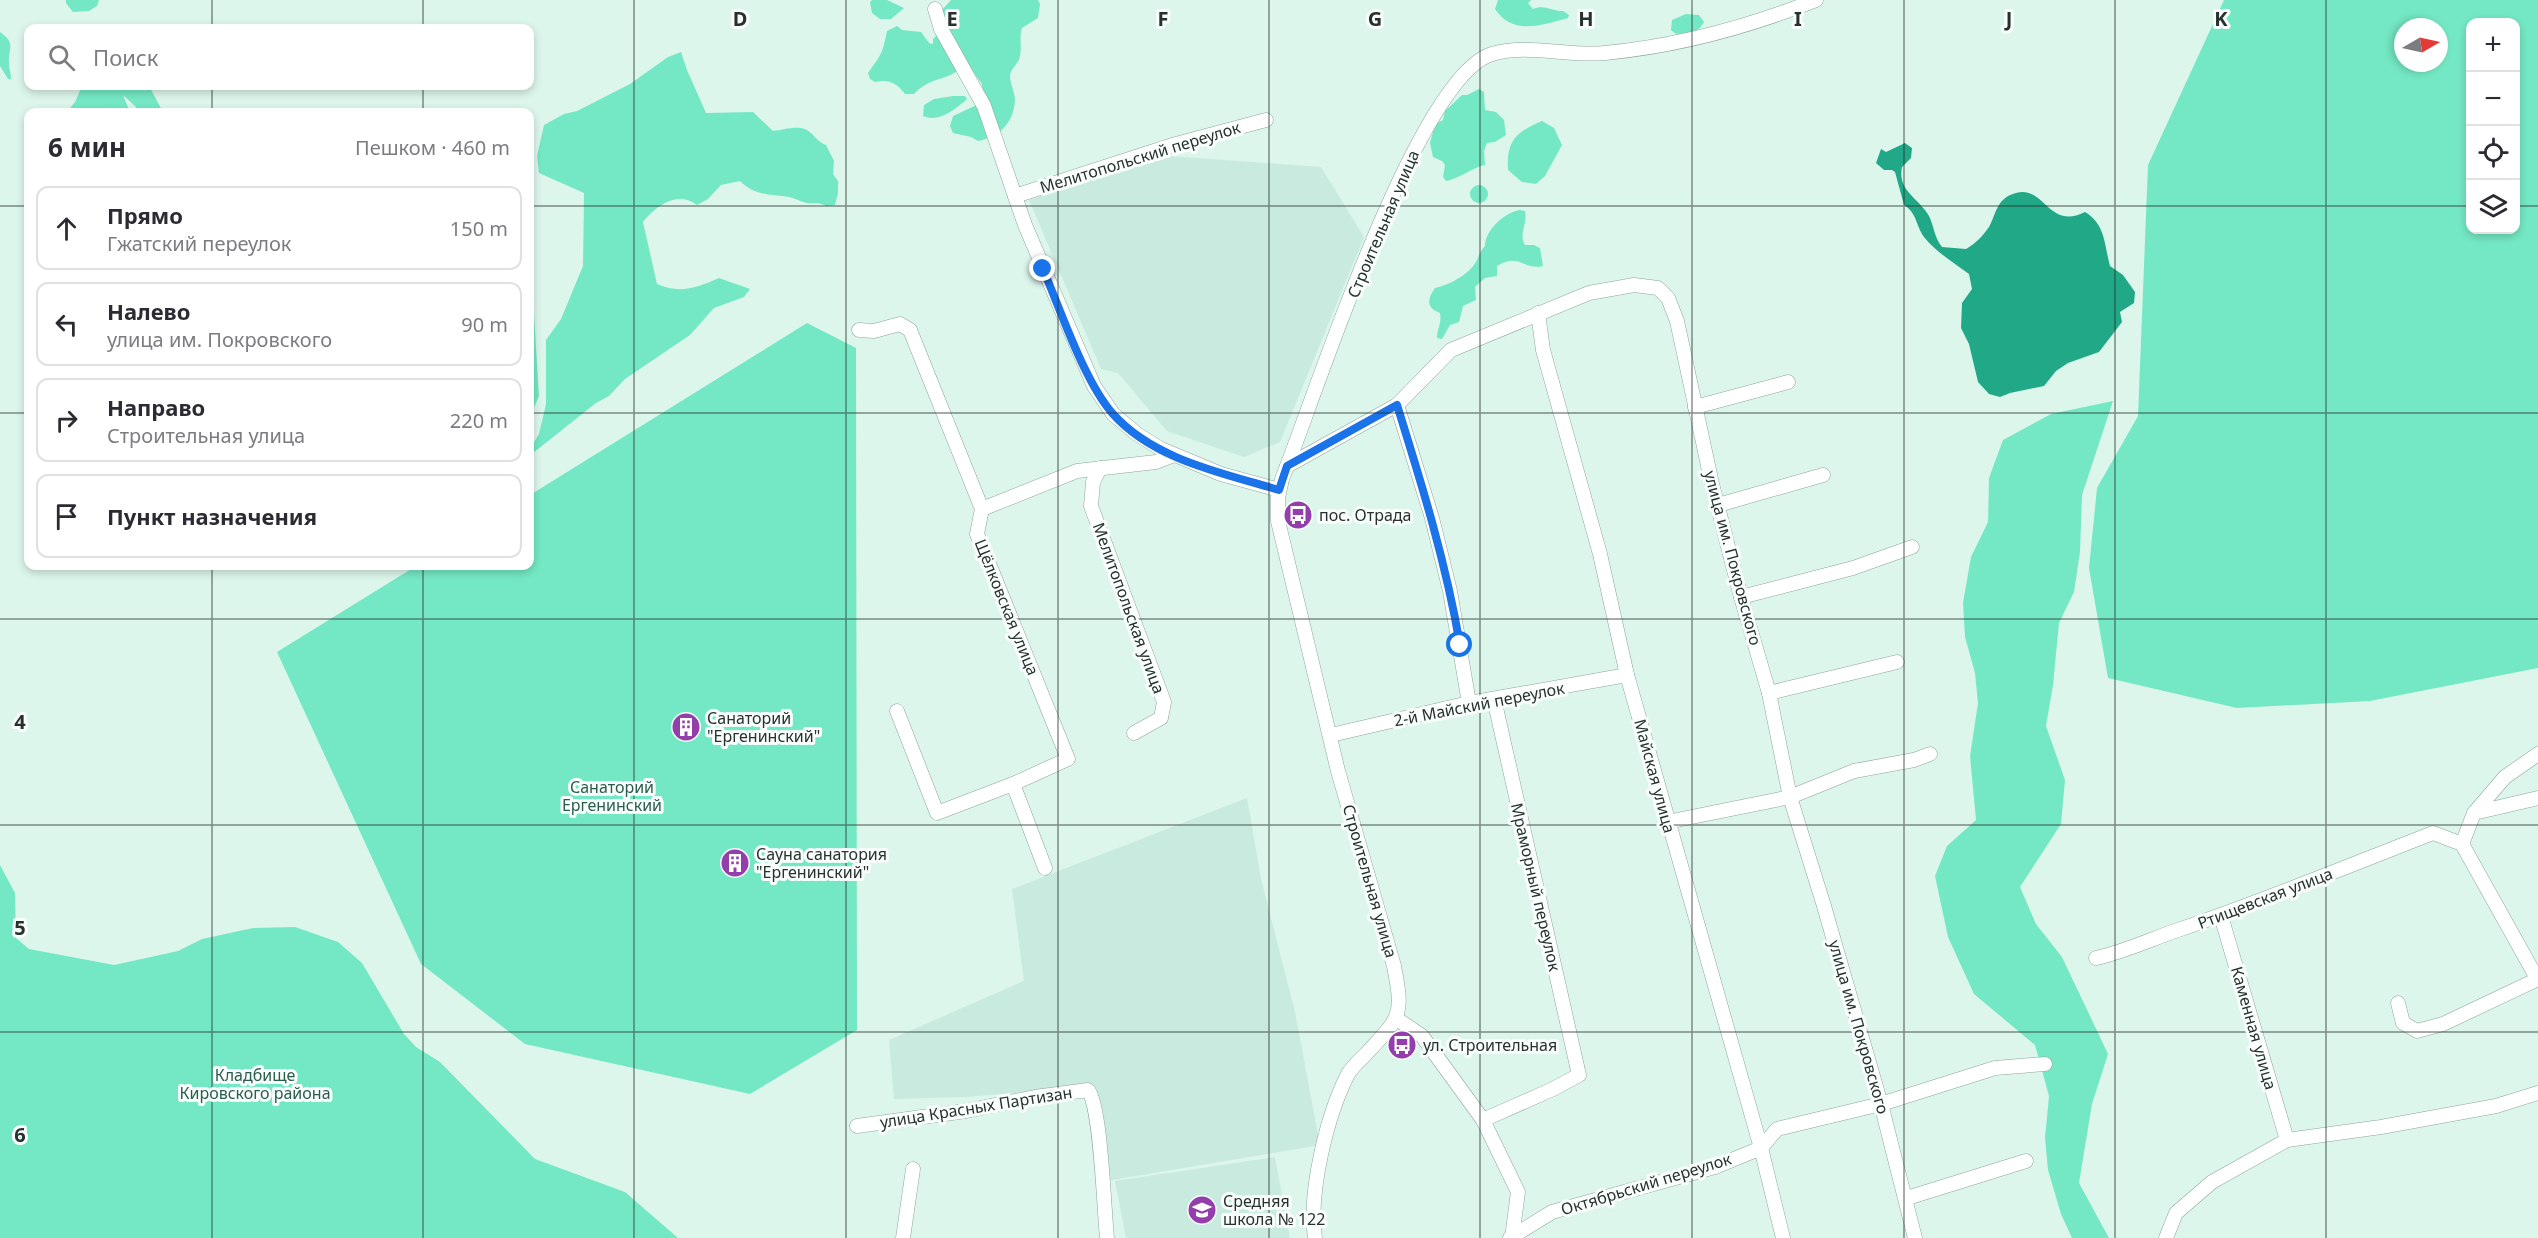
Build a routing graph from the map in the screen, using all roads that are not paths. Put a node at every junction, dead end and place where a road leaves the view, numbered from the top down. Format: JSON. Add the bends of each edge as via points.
{"nodes":[{"id":1,"x":1816,"y":0,"type":"edge"},
{"id":2,"x":935,"y":9,"type":"dead end"},
{"id":3,"x":1266,"y":120,"type":"dead end"},
{"id":4,"x":1015,"y":195,"type":"junction"},
{"id":5,"x":1538,"y":313,"type":"junction"},
{"id":6,"x":859,"y":330,"type":"dead end"},
{"id":7,"x":1788,"y":382,"type":"dead end"},
{"id":8,"x":1397,"y":405,"type":"junction"},
{"id":9,"x":1695,"y":407,"type":"junction"},
{"id":10,"x":1174,"y":455,"type":"junction"},
{"id":11,"x":1287,"y":466,"type":"junction"},
{"id":12,"x":1100,"y":468,"type":"junction"},
{"id":13,"x":1823,"y":475,"type":"dead end"},
{"id":14,"x":1279,"y":490,"type":"junction"},
{"id":15,"x":1718,"y":505,"type":"junction"},
{"id":16,"x":982,"y":509,"type":"junction"},
{"id":17,"x":1912,"y":547,"type":"dead end"},
{"id":18,"x":1741,"y":597,"type":"junction"},
{"id":19,"x":1897,"y":662,"type":"dead end"},
{"id":20,"x":1627,"y":675,"type":"junction"},
{"id":21,"x":1769,"y":693,"type":"junction"},
{"id":22,"x":1494,"y":699,"type":"junction"},
{"id":23,"x":1469,"y":703,"type":"junction"},
{"id":24,"x":897,"y":711,"type":"dead end"},
{"id":25,"x":1134,"y":733,"type":"dead end"},
{"id":26,"x":1331,"y":735,"type":"junction"},
{"id":27,"x":1930,"y":754,"type":"dead end"},
{"id":28,"x":2538,"y":754,"type":"edge"},
{"id":29,"x":1013,"y":784,"type":"junction"},
{"id":30,"x":1790,"y":797,"type":"junction"},
{"id":31,"x":2538,"y":798,"type":"edge"},
{"id":32,"x":2474,"y":813,"type":"junction"},
{"id":33,"x":1667,"y":822,"type":"junction"},
{"id":34,"x":2462,"y":844,"type":"junction"},
{"id":35,"x":1045,"y":868,"type":"dead end"},
{"id":36,"x":2221,"y":916,"type":"junction"},
{"id":37,"x":2096,"y":958,"type":"dead end"},
{"id":38,"x":2538,"y":979,"type":"edge"},
{"id":39,"x":2398,"y":1002,"type":"dead end"},
{"id":40,"x":1397,"y":1019,"type":"junction"},
{"id":41,"x":2045,"y":1064,"type":"dead end"},
{"id":42,"x":2538,"y":1093,"type":"edge"},
{"id":43,"x":1883,"y":1104,"type":"junction"},
{"id":44,"x":1483,"y":1120,"type":"junction"},
{"id":45,"x":857,"y":1126,"type":"dead end"},
{"id":46,"x":2286,"y":1140,"type":"junction"},
{"id":47,"x":1761,"y":1148,"type":"junction"},
{"id":48,"x":2026,"y":1161,"type":"dead end"},
{"id":49,"x":913,"y":1169,"type":"dead end"},
{"id":50,"x":1907,"y":1198,"type":"junction"},
{"id":51,"x":903,"y":1238,"type":"edge"},
{"id":52,"x":1107,"y":1238,"type":"edge"},
{"id":53,"x":1315,"y":1238,"type":"edge"},
{"id":54,"x":1512,"y":1238,"type":"edge"},
{"id":55,"x":1783,"y":1238,"type":"edge"},
{"id":56,"x":1915,"y":1238,"type":"edge"},
{"id":57,"x":2166,"y":1238,"type":"edge"}],
"edges":[{"from":1,"to":11,"type":"street","name":"Строительная улица","via":[[1732,29],[1666,45],[1596,54],[1516,50],[1491,54],[1475,62],[1451,88],[1410,155],[1327,354]]},
{"from":2,"to":4,"type":"street","via":[[941,29],[984,106]]},
{"from":3,"to":4,"type":"street","name":"Мелитопольский переулок"},
{"from":4,"to":10,"type":"street","via":[[1094,386],[1113,414],[1137,434]]},
{"from":5,"to":8,"type":"street","name":"улица им. Покровского","via":[[1451,350]]},
{"from":5,"to":9,"type":"street","name":"улица им. Покровского","via":[[1588,293],[1634,285],[1658,288],[1668,298],[1677,321]]},
{"from":5,"to":20,"type":"street","name":"Майская улица","via":[[1543,350],[1600,554]]},
{"from":6,"to":16,"type":"street","name":"Щёлковская улица","via":[[874,331],[900,324],[910,330]]},
{"from":7,"to":9,"type":"street"},
{"from":8,"to":11,"type":"street","name":"улица им. Покровского"},
{"from":8,"to":23,"type":"street","via":[[1450,591]]},
{"from":9,"to":15,"type":"street","name":"улица им. Покровского"},
{"from":10,"to":12,"type":"street","via":[[1156,462]]},
{"from":10,"to":14,"type":"street","via":[[1221,474]]},
{"from":11,"to":14,"type":"street","name":"Строительная улица"},
{"from":12,"to":16,"type":"street","via":[[1077,471]]},
{"from":12,"to":25,"type":"street","name":"Мелитопольская улица","via":[[1093,482],[1091,506],[1164,702],[1161,718]]},
{"from":13,"to":15,"type":"street"},
{"from":14,"to":26,"type":"street","name":"Строительная улица","via":[[1280,535]]},
{"from":15,"to":18,"type":"street","name":"улица им. Покровского"},
{"from":16,"to":29,"type":"street","name":"Щёлковская улица","via":[[977,534],[1068,759]]},
{"from":17,"to":18,"type":"street","via":[[1853,568]]},
{"from":18,"to":21,"type":"street","name":"улица им. Покровского"},
{"from":19,"to":21,"type":"street"},
{"from":20,"to":22,"type":"street","name":"2-й Майский переулок"},
{"from":20,"to":33,"type":"street","name":"Майская улица"},
{"from":21,"to":30,"type":"street","name":"улица им. Покровского"},
{"from":22,"to":23,"type":"street","name":"2-й Майский переулок"},
{"from":22,"to":44,"type":"street","name":"Мраморный переулок","via":[[1579,1075]]},
{"from":23,"to":26,"type":"street","name":"2-й Майский переулок"},
{"from":24,"to":29,"type":"street","via":[[937,813]]},
{"from":26,"to":40,"type":"street","name":"Строительная улица","via":[[1394,966],[1400,994]]},
{"from":27,"to":30,"type":"street","via":[[1854,771]]},
{"from":28,"to":32,"type":"street","via":[[2505,777]]},
{"from":29,"to":35,"type":"street"},
{"from":30,"to":33,"type":"street"},
{"from":30,"to":43,"type":"street","name":"улица им. Покровского"},
{"from":31,"to":32,"type":"street"},
{"from":32,"to":34,"type":"street"},
{"from":33,"to":47,"type":"street","name":"Майская улица"},
{"from":34,"to":36,"type":"street","name":"Ртищевская улица","via":[[2433,833]]},
{"from":34,"to":38,"type":"street"},
{"from":36,"to":37,"type":"street","name":"Ртищевская улица"},
{"from":36,"to":46,"type":"street","name":"Каменная улица"},
{"from":38,"to":39,"type":"street","via":[[2443,1024],[2417,1031],[2403,1023]]},
{"from":40,"to":44,"type":"street","via":[[1422,1036]]},
{"from":40,"to":53,"type":"street","via":[[1349,1072],[1332,1116],[1311,1216]]},
{"from":41,"to":43,"type":"street","name":"Октябрьский переулок","via":[[1995,1068]]},
{"from":42,"to":46,"type":"street","via":[[2485,1108]]},
{"from":43,"to":47,"type":"street","name":"Октябрьский переулок","via":[[1777,1129]]},
{"from":43,"to":50,"type":"street","name":"улица им. Покровского"},
{"from":44,"to":54,"type":"street","via":[[1518,1192]]},
{"from":45,"to":52,"type":"street","name":"улица Красных Партизан","via":[[1088,1090],[1093,1095],[1097,1122]]},
{"from":46,"to":57,"type":"street","via":[[2212,1182],[2176,1214]]},
{"from":47,"to":54,"type":"street","name":"Октябрьский переулок","via":[[1715,1167],[1552,1212]]},
{"from":47,"to":55,"type":"street","name":"Майская улица"},
{"from":48,"to":50,"type":"street"},
{"from":49,"to":51,"type":"street"},
{"from":50,"to":56,"type":"street","name":"улица им. Покровского"}]}
